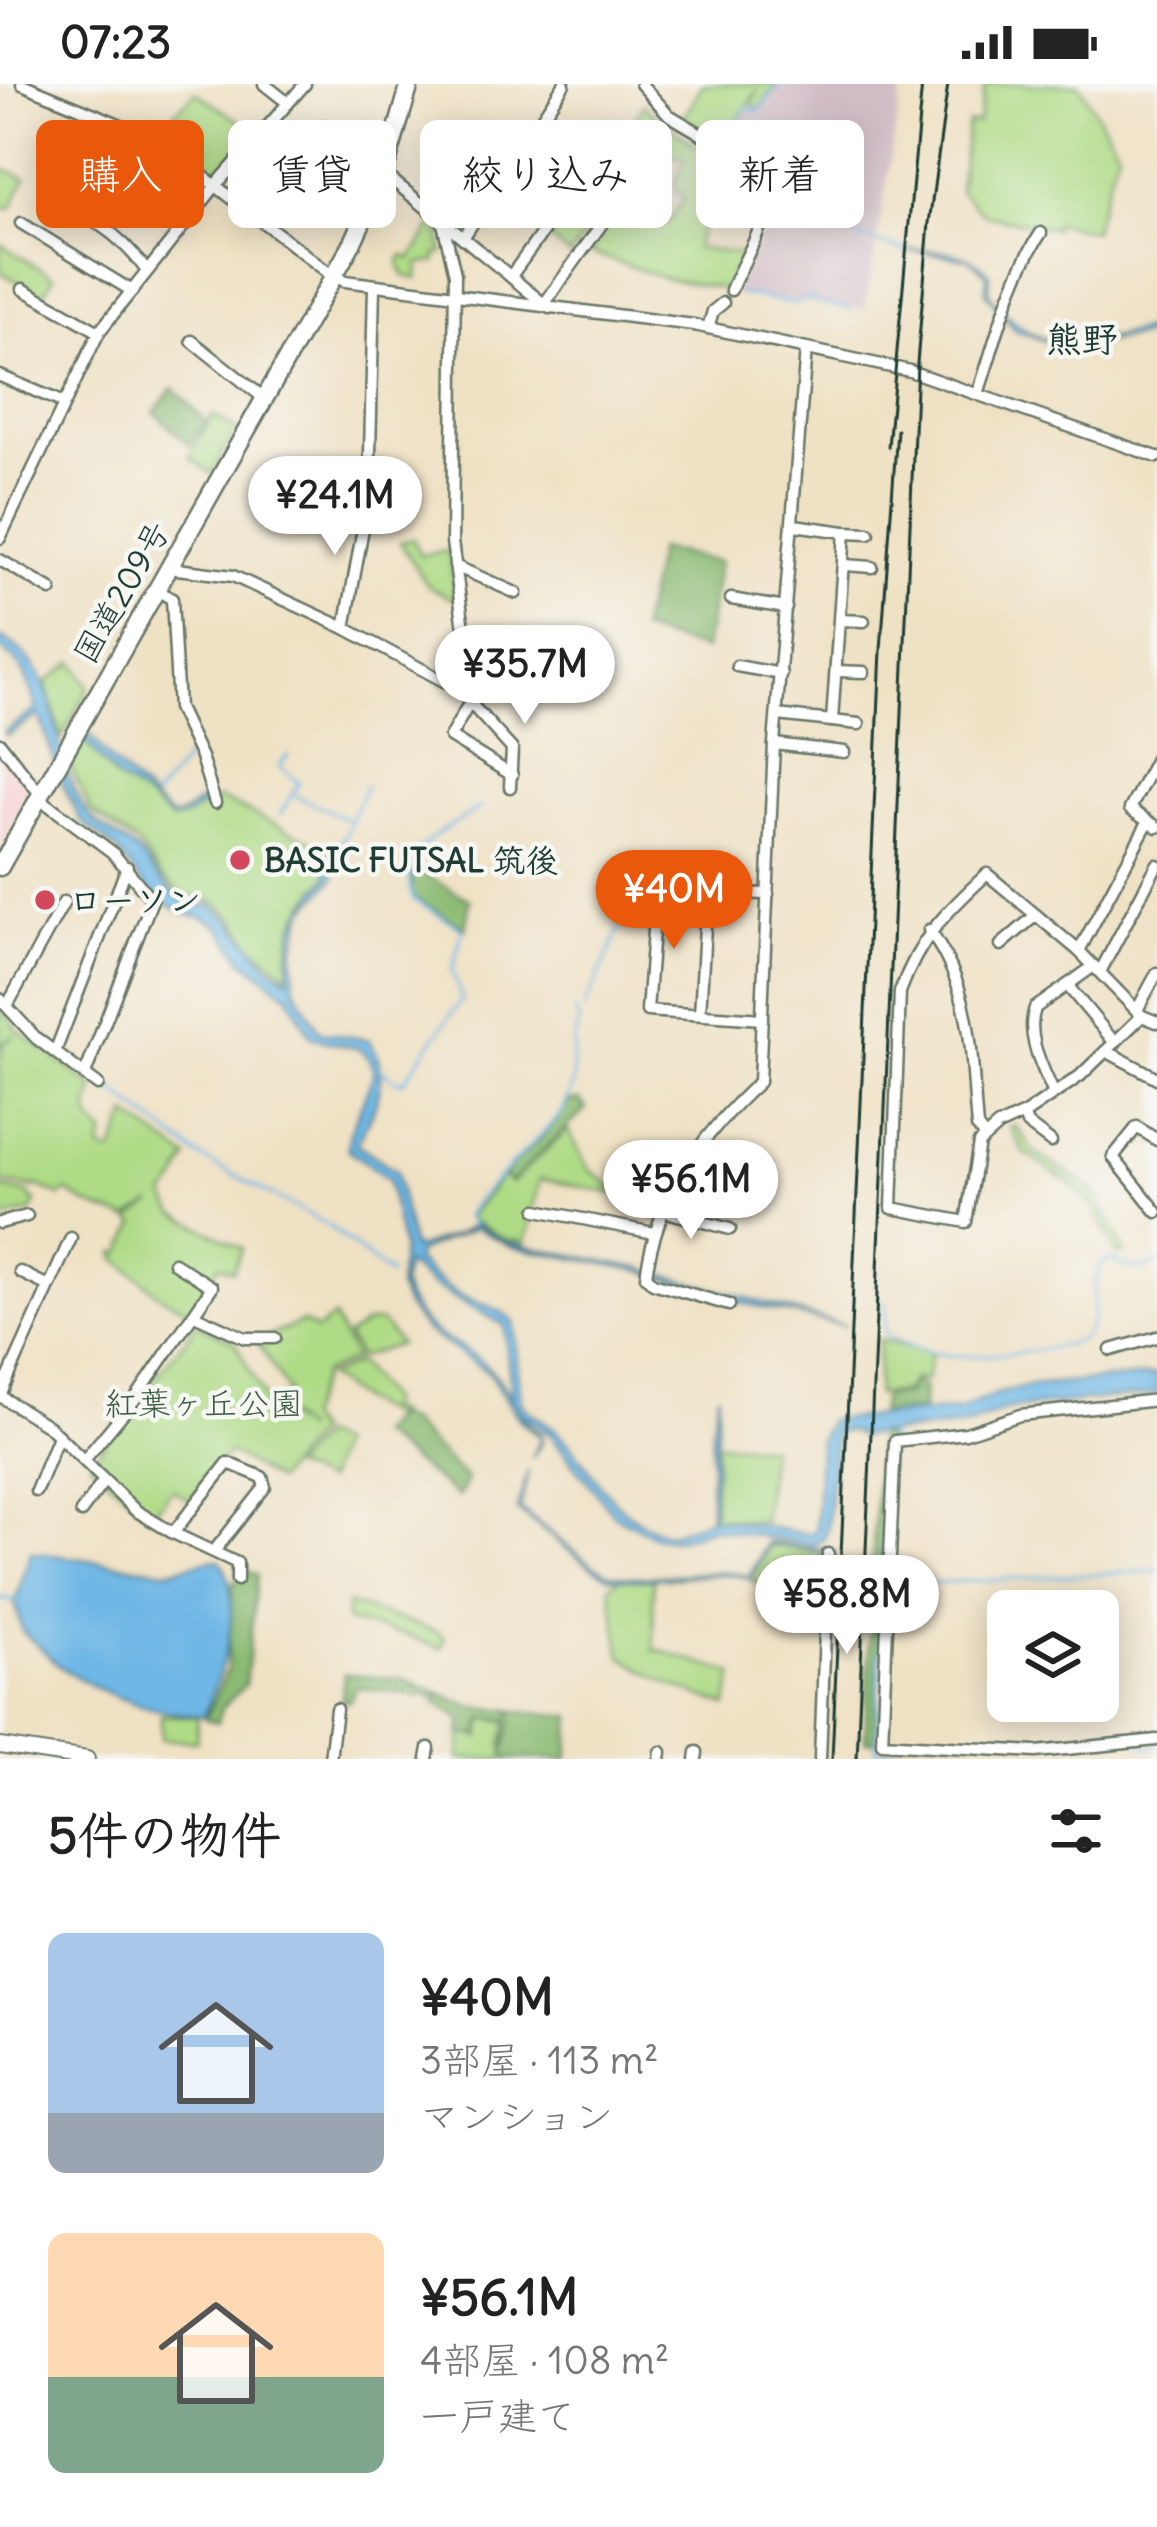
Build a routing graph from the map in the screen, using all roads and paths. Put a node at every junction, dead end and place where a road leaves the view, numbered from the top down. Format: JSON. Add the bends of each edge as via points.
{"nodes":[{"id":1,"x":22,"y":84,"type":"edge"},
{"id":2,"x":61,"y":84,"type":"edge"},
{"id":3,"x":264,"y":84,"type":"edge"},
{"id":4,"x":305,"y":84,"type":"edge"},
{"id":5,"x":410,"y":84,"type":"edge"},
{"id":6,"x":564,"y":84,"type":"edge"},
{"id":7,"x":641,"y":84,"type":"edge"},
{"id":8,"x":59,"y":99,"type":"junction"},
{"id":9,"x":288,"y":103,"type":"junction"},
{"id":10,"x":540,"y":120,"type":"edge"},
{"id":11,"x":396,"y":134,"type":"edge"},
{"id":12,"x":396,"y":183,"type":"edge"},
{"id":13,"x":217,"y":184,"type":"junction"},
{"id":14,"x":420,"y":204,"type":"edge"},
{"id":15,"x":21,"y":223,"type":"dead end"},
{"id":16,"x":108,"y":228,"type":"edge"},
{"id":17,"x":359,"y":228,"type":"edge"},
{"id":18,"x":444,"y":228,"type":"edge"},
{"id":19,"x":450,"y":228,"type":"edge"},
{"id":20,"x":469,"y":228,"type":"edge"},
{"id":21,"x":546,"y":228,"type":"edge"},
{"id":22,"x":600,"y":228,"type":"edge"},
{"id":23,"x":1041,"y":233,"type":"dead end"},
{"id":24,"x":463,"y":238,"type":"junction"},
{"id":25,"x":147,"y":271,"type":"junction"},
{"id":26,"x":511,"y":276,"type":"junction"},
{"id":27,"x":334,"y":278,"type":"junction"},
{"id":28,"x":374,"y":287,"type":"junction"},
{"id":29,"x":23,"y":289,"type":"dead end"},
{"id":30,"x":731,"y":290,"type":"dead end"},
{"id":31,"x":132,"y":291,"type":"junction"},
{"id":32,"x":455,"y":297,"type":"junction"},
{"id":33,"x":723,"y":303,"type":"dead end"},
{"id":34,"x":547,"y":306,"type":"junction"},
{"id":35,"x":708,"y":328,"type":"junction"},
{"id":36,"x":99,"y":332,"type":"junction"},
{"id":37,"x":192,"y":341,"type":"dead end"},
{"id":38,"x":806,"y":349,"type":"junction"},
{"id":39,"x":0,"y":376,"type":"edge"},
{"id":40,"x":978,"y":394,"type":"junction"},
{"id":41,"x":265,"y":399,"type":"junction"},
{"id":42,"x":64,"y":403,"type":"junction"},
{"id":43,"x":1157,"y":457,"type":"edge"},
{"id":44,"x":794,"y":525,"type":"junction"},
{"id":45,"x":845,"y":532,"type":"junction"},
{"id":46,"x":869,"y":533,"type":"dead end"},
{"id":47,"x":0,"y":538,"type":"edge"},
{"id":48,"x":0,"y":560,"type":"edge"},
{"id":49,"x":844,"y":565,"type":"junction"},
{"id":50,"x":455,"y":566,"type":"junction"},
{"id":51,"x":872,"y":567,"type":"dead end"},
{"id":52,"x":169,"y":568,"type":"junction"},
{"id":53,"x":51,"y":590,"type":"dead end"},
{"id":54,"x":157,"y":590,"type":"junction"},
{"id":55,"x":516,"y":593,"type":"dead end"},
{"id":56,"x":731,"y":599,"type":"dead end"},
{"id":57,"x":786,"y":608,"type":"junction"},
{"id":58,"x":840,"y":620,"type":"junction"},
{"id":59,"x":864,"y":621,"type":"dead end"},
{"id":60,"x":345,"y":628,"type":"junction"},
{"id":61,"x":737,"y":666,"type":"dead end"},
{"id":62,"x":836,"y":671,"type":"junction"},
{"id":63,"x":864,"y":672,"type":"dead end"},
{"id":64,"x":781,"y":674,"type":"junction"},
{"id":65,"x":469,"y":697,"type":"junction"},
{"id":66,"x":777,"y":715,"type":"junction"},
{"id":67,"x":832,"y":722,"type":"junction"},
{"id":68,"x":859,"y":724,"type":"dead end"},
{"id":69,"x":0,"y":743,"type":"edge"},
{"id":70,"x":774,"y":744,"type":"junction"},
{"id":71,"x":844,"y":752,"type":"dead end"},
{"id":72,"x":1157,"y":758,"type":"edge"},
{"id":73,"x":40,"y":796,"type":"junction"},
{"id":74,"x":214,"y":803,"type":"dead end"},
{"id":75,"x":1152,"y":824,"type":"edge"},
{"id":76,"x":1157,"y":865,"type":"edge"},
{"id":77,"x":0,"y":867,"type":"edge"},
{"id":78,"x":127,"y":867,"type":"junction"},
{"id":79,"x":706,"y":891,"type":"junction"},
{"id":80,"x":768,"y":894,"type":"junction"},
{"id":81,"x":1036,"y":915,"type":"junction"},
{"id":82,"x":76,"y":919,"type":"dead end"},
{"id":83,"x":929,"y":930,"type":"junction"},
{"id":84,"x":1001,"y":945,"type":"dead end"},
{"id":85,"x":1079,"y":951,"type":"junction"},
{"id":86,"x":1097,"y":969,"type":"junction"},
{"id":87,"x":1157,"y":973,"type":"edge"},
{"id":88,"x":1067,"y":985,"type":"junction"},
{"id":89,"x":3,"y":1003,"type":"edge"},
{"id":90,"x":1140,"y":1013,"type":"junction"},
{"id":91,"x":700,"y":1014,"type":"junction"},
{"id":92,"x":762,"y":1018,"type":"junction"},
{"id":93,"x":1157,"y":1022,"type":"edge"},
{"id":94,"x":1110,"y":1047,"type":"junction"},
{"id":95,"x":55,"y":1052,"type":"junction"},
{"id":96,"x":85,"y":1074,"type":"junction"},
{"id":97,"x":1157,"y":1078,"type":"edge"},
{"id":98,"x":98,"y":1085,"type":"dead end"},
{"id":99,"x":1054,"y":1094,"type":"junction"},
{"id":100,"x":1024,"y":1114,"type":"junction"},
{"id":101,"x":984,"y":1136,"type":"junction"},
{"id":102,"x":1157,"y":1140,"type":"edge"},
{"id":103,"x":1051,"y":1142,"type":"dead end"},
{"id":104,"x":537,"y":1210,"type":"dead end"},
{"id":105,"x":663,"y":1211,"type":"junction"},
{"id":106,"x":1157,"y":1212,"type":"edge"},
{"id":107,"x":28,"y":1216,"type":"dead end"},
{"id":108,"x":0,"y":1222,"type":"edge"},
{"id":109,"x":730,"y":1228,"type":"dead end"},
{"id":110,"x":654,"y":1233,"type":"junction"},
{"id":111,"x":71,"y":1238,"type":"dead end"},
{"id":112,"x":174,"y":1262,"type":"dead end"},
{"id":113,"x":20,"y":1272,"type":"dead end"},
{"id":114,"x":48,"y":1286,"type":"junction"},
{"id":115,"x":728,"y":1305,"type":"dead end"},
{"id":116,"x":194,"y":1316,"type":"junction"},
{"id":117,"x":1157,"y":1337,"type":"edge"},
{"id":118,"x":275,"y":1338,"type":"dead end"},
{"id":119,"x":1111,"y":1350,"type":"dead end"},
{"id":120,"x":1,"y":1393,"type":"edge"},
{"id":121,"x":1157,"y":1400,"type":"edge"},
{"id":122,"x":58,"y":1436,"type":"junction"},
{"id":123,"x":85,"y":1459,"type":"junction"},
{"id":124,"x":103,"y":1482,"type":"junction"},
{"id":125,"x":36,"y":1491,"type":"dead end"},
{"id":126,"x":81,"y":1512,"type":"dead end"},
{"id":127,"x":173,"y":1533,"type":"junction"},
{"id":128,"x":215,"y":1550,"type":"junction"},
{"id":129,"x":828,"y":1554,"type":"dead end"},
{"id":130,"x":237,"y":1580,"type":"dead end"},
{"id":131,"x":335,"y":1709,"type":"dead end"},
{"id":132,"x":1157,"y":1740,"type":"edge"},
{"id":133,"x":0,"y":1746,"type":"edge"},
{"id":134,"x":82,"y":1759,"type":"edge"},
{"id":135,"x":330,"y":1759,"type":"edge"},
{"id":136,"x":820,"y":1759,"type":"edge"}],
"edges":[{"from":1,"to":8,"type":"street"},
{"from":2,"to":8,"type":"street"},
{"from":3,"to":9,"type":"street"},
{"from":4,"to":9,"type":"street"},
{"from":5,"to":11,"type":"highway","name":"国道209号"},
{"from":6,"to":10,"type":"street"},
{"from":7,"to":30,"type":"street","via":[[669,115],[718,144],[753,188],[766,191],[754,245]]},
{"from":8,"to":13,"type":"street","via":[[155,140]]},
{"from":9,"to":13,"type":"street"},
{"from":12,"to":14,"type":"street"},
{"from":13,"to":25,"type":"street"},
{"from":13,"to":27,"type":"street"},
{"from":15,"to":31,"type":"street"},
{"from":16,"to":25,"type":"street"},
{"from":17,"to":27,"type":"highway","name":"国道209号"},
{"from":18,"to":32,"type":"street"},
{"from":19,"to":24,"type":"street"},
{"from":20,"to":24,"type":"street"},
{"from":21,"to":26,"type":"street"},
{"from":22,"to":34,"type":"street"},
{"from":23,"to":40,"type":"street","via":[[1025,256]]},
{"from":24,"to":26,"type":"street"},
{"from":25,"to":31,"type":"street"},
{"from":26,"to":34,"type":"street"},
{"from":27,"to":28,"type":"street"},
{"from":27,"to":41,"type":"highway","name":"国道209号"},
{"from":28,"to":32,"type":"street"},
{"from":28,"to":60,"type":"street","via":[[369,495]]},
{"from":29,"to":36,"type":"street"},
{"from":31,"to":36,"type":"street"},
{"from":32,"to":34,"type":"street"},
{"from":32,"to":50,"type":"street"},
{"from":33,"to":35,"type":"street"},
{"from":34,"to":35,"type":"street"},
{"from":35,"to":38,"type":"street"},
{"from":36,"to":42,"type":"street"},
{"from":37,"to":41,"type":"street"},
{"from":38,"to":40,"type":"street"},
{"from":38,"to":44,"type":"street"},
{"from":39,"to":42,"type":"street"},
{"from":40,"to":43,"type":"street"},
{"from":41,"to":52,"type":"highway","name":"国道209号"},
{"from":42,"to":47,"type":"street"},
{"from":44,"to":45,"type":"street"},
{"from":44,"to":57,"type":"street"},
{"from":45,"to":46,"type":"street"},
{"from":45,"to":49,"type":"street"},
{"from":48,"to":53,"type":"street"},
{"from":49,"to":51,"type":"street"},
{"from":49,"to":58,"type":"street"},
{"from":50,"to":55,"type":"street"},
{"from":50,"to":65,"type":"street"},
{"from":52,"to":54,"type":"highway","name":"国道209号"},
{"from":52,"to":60,"type":"street","via":[[233,576]]},
{"from":54,"to":73,"type":"highway","name":"国道209号"},
{"from":54,"to":74,"type":"street","via":[[172,599],[178,708]]},
{"from":56,"to":57,"type":"street"},
{"from":57,"to":64,"type":"street"},
{"from":58,"to":59,"type":"street"},
{"from":58,"to":62,"type":"street"},
{"from":60,"to":65,"type":"street"},
{"from":61,"to":64,"type":"street"},
{"from":62,"to":63,"type":"street"},
{"from":62,"to":67,"type":"street"},
{"from":64,"to":66,"type":"street"},
{"from":65,"to":65,"type":"street","via":[[450,737],[511,781],[512,749]]},
{"from":66,"to":67,"type":"street"},
{"from":66,"to":70,"type":"street"},
{"from":67,"to":68,"type":"street"},
{"from":69,"to":73,"type":"street"},
{"from":70,"to":71,"type":"street"},
{"from":70,"to":80,"type":"street"},
{"from":72,"to":75,"type":"street","via":[[1130,809]]},
{"from":73,"to":77,"type":"highway","name":"国道209号"},
{"from":73,"to":78,"type":"street"},
{"from":75,"to":85,"type":"street"},
{"from":76,"to":86,"type":"street"},
{"from":78,"to":95,"type":"street"},
{"from":78,"to":96,"type":"street","via":[[152,900]]},
{"from":79,"to":80,"type":"street"},
{"from":79,"to":91,"type":"street"},
{"from":79,"to":91,"type":"street","via":[[656,891],[647,1011]]},
{"from":80,"to":92,"type":"street"},
{"from":81,"to":83,"type":"street","via":[[987,874]]},
{"from":81,"to":84,"type":"street"},
{"from":81,"to":85,"type":"street"},
{"from":82,"to":89,"type":"street","via":[[62,906]]},
{"from":83,"to":101,"type":"street","via":[[966,1002]]},
{"from":83,"to":101,"type":"street","via":[[900,992],[892,1208],[966,1222]]},
{"from":85,"to":86,"type":"street"},
{"from":86,"to":88,"type":"street"},
{"from":86,"to":90,"type":"street"},
{"from":87,"to":90,"type":"street"},
{"from":88,"to":94,"type":"street"},
{"from":88,"to":99,"type":"street","via":[[1031,1015],[1035,1051]]},
{"from":89,"to":95,"type":"street"},
{"from":90,"to":93,"type":"street"},
{"from":90,"to":94,"type":"street"},
{"from":91,"to":92,"type":"street"},
{"from":92,"to":105,"type":"street","via":[[759,1082],[703,1138]]},
{"from":94,"to":97,"type":"street"},
{"from":94,"to":99,"type":"street"},
{"from":95,"to":96,"type":"street"},
{"from":96,"to":98,"type":"street"},
{"from":99,"to":100,"type":"street"},
{"from":100,"to":101,"type":"street"},
{"from":100,"to":103,"type":"street"},
{"from":102,"to":106,"type":"street","via":[[1137,1126],[1113,1157]]},
{"from":104,"to":110,"type":"street"},
{"from":105,"to":109,"type":"street"},
{"from":105,"to":110,"type":"street"},
{"from":107,"to":108,"type":"street"},
{"from":110,"to":115,"type":"street","via":[[646,1276],[653,1283]]},
{"from":111,"to":114,"type":"street"},
{"from":112,"to":116,"type":"street","via":[[212,1287]]},
{"from":113,"to":114,"type":"street"},
{"from":114,"to":120,"type":"street"},
{"from":116,"to":118,"type":"street","via":[[245,1339]]},
{"from":116,"to":123,"type":"street"},
{"from":117,"to":119,"type":"street"},
{"from":120,"to":122,"type":"street"},
{"from":121,"to":132,"type":"street","via":[[1036,1412],[966,1433],[895,1441],[882,1743],[1036,1752]]},
{"from":122,"to":123,"type":"street"},
{"from":122,"to":125,"type":"street"},
{"from":123,"to":124,"type":"street"},
{"from":124,"to":126,"type":"street"},
{"from":124,"to":127,"type":"street"},
{"from":127,"to":128,"type":"street"},
{"from":127,"to":128,"type":"street","via":[[227,1462],[265,1487]]},
{"from":128,"to":130,"type":"street","via":[[237,1563]]},
{"from":129,"to":136,"type":"street"},
{"from":131,"to":135,"type":"street"},
{"from":133,"to":134,"type":"main road"}]}
